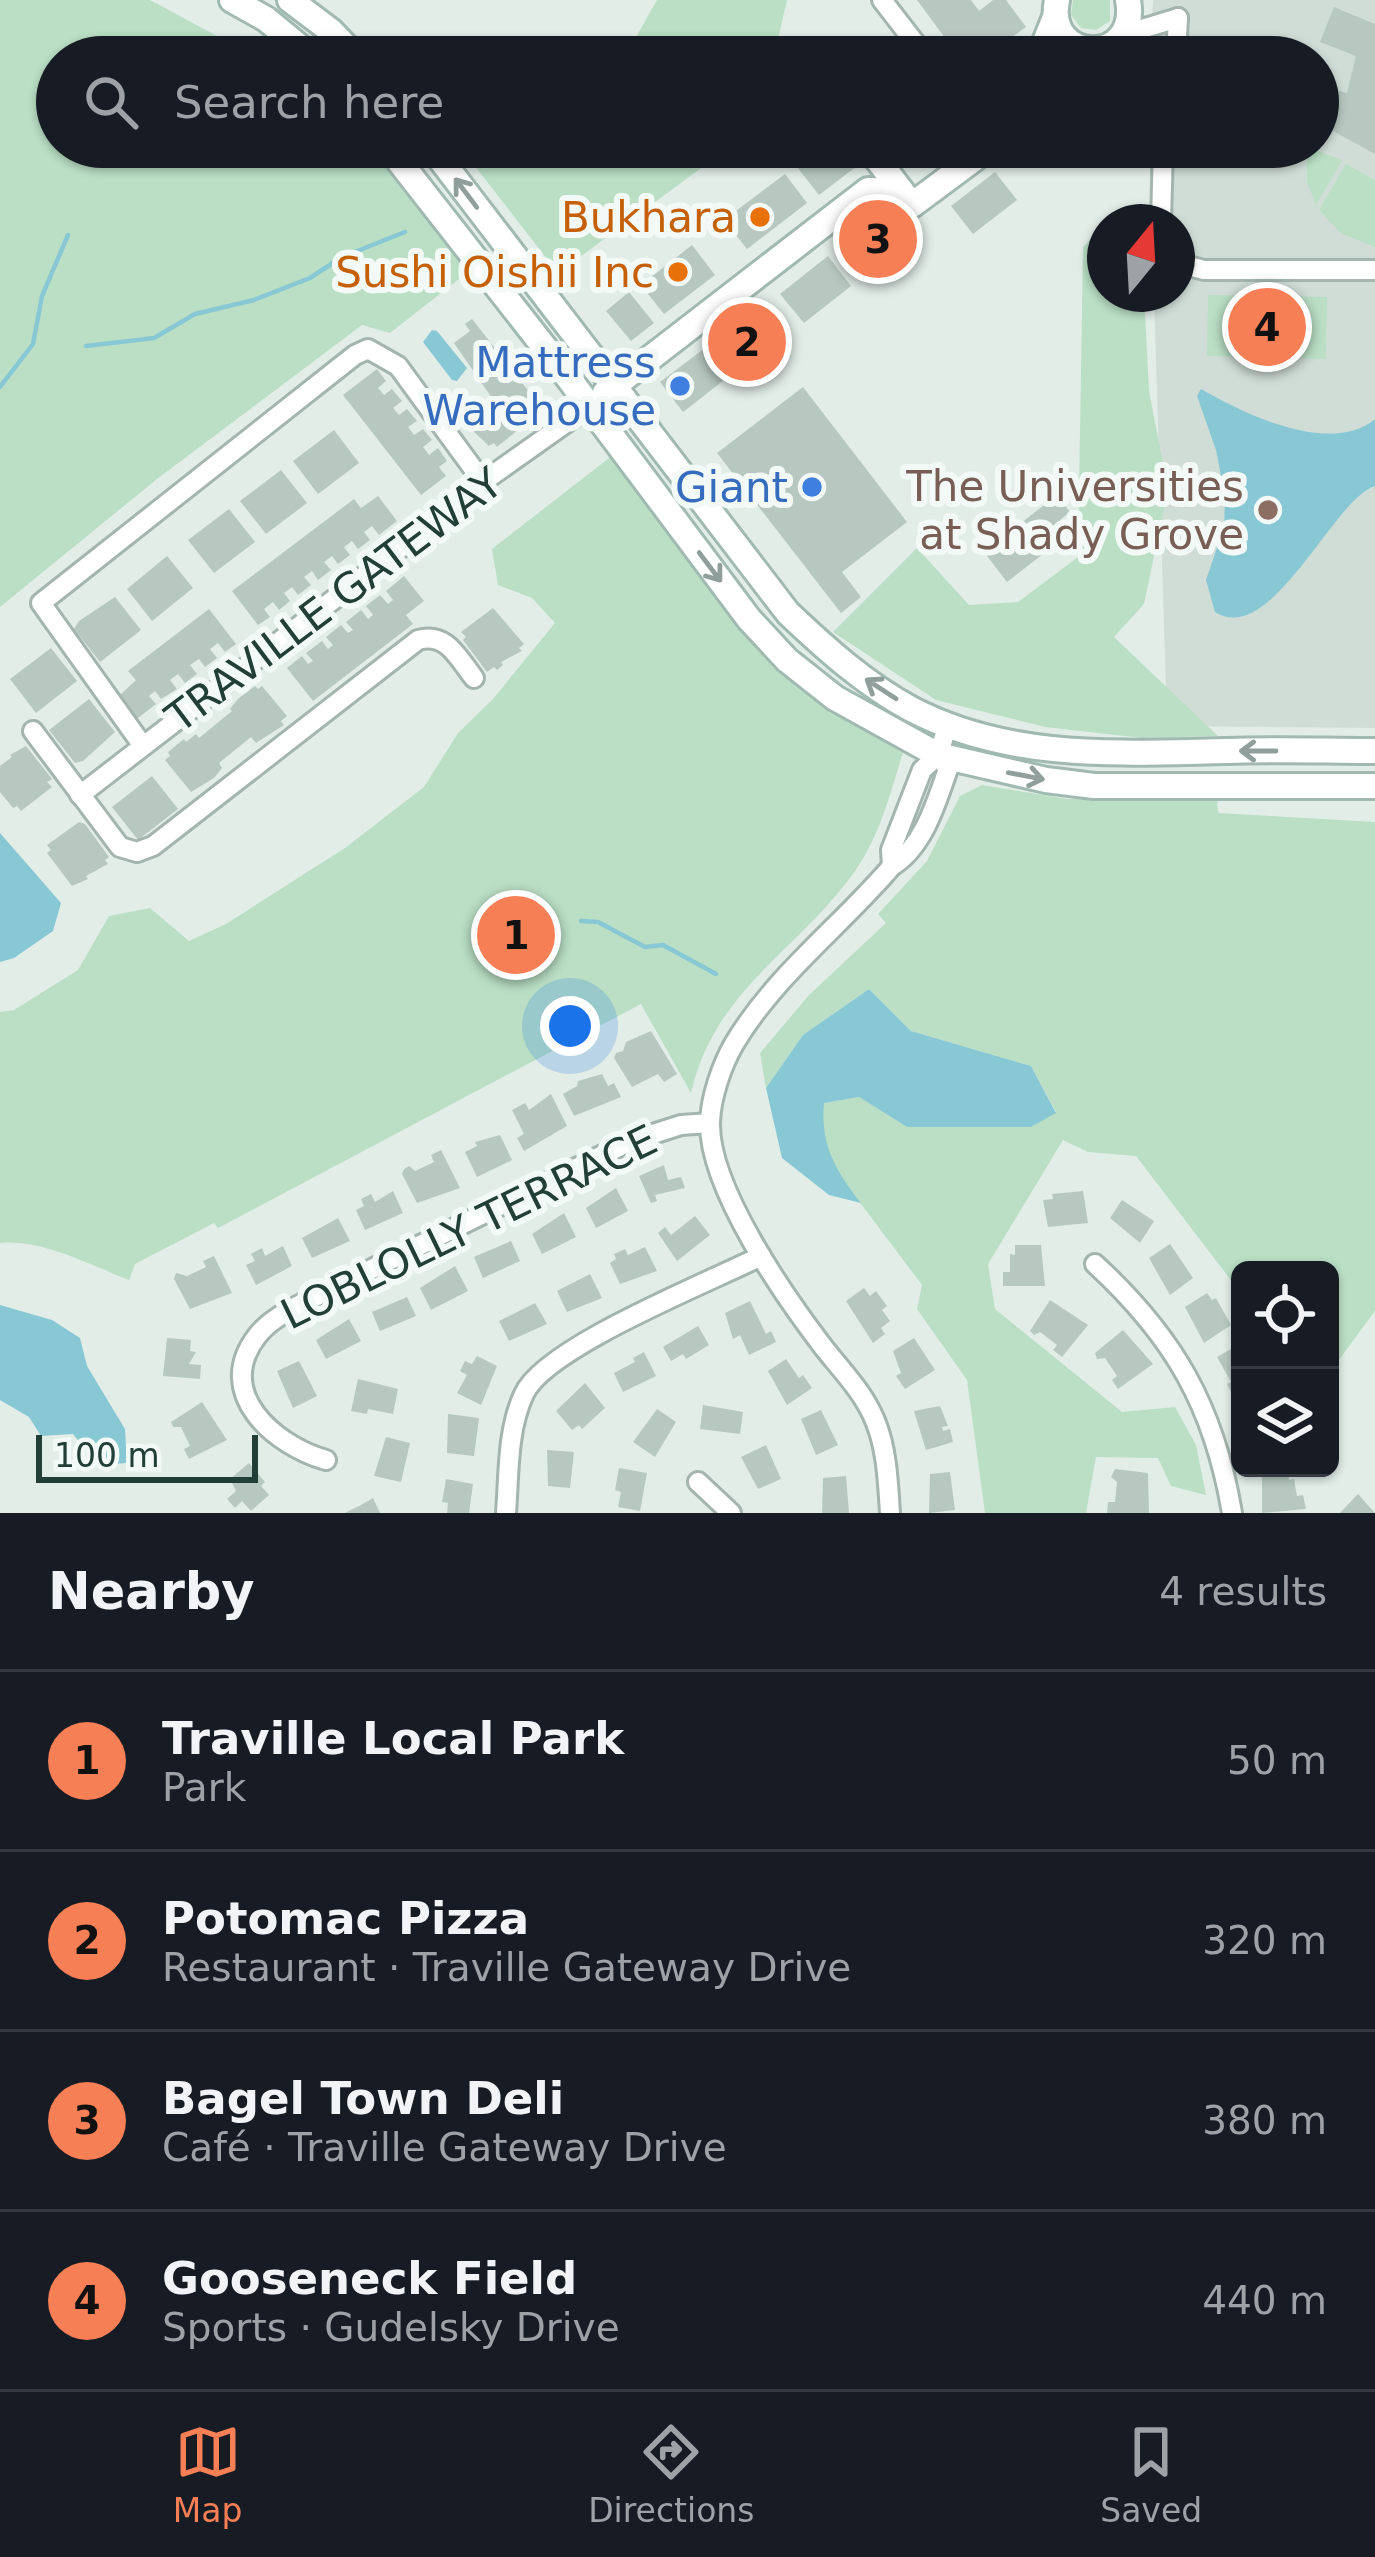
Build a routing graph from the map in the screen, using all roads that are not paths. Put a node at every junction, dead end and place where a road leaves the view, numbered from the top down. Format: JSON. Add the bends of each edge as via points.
{"nodes":[{"id":1,"x":290,"y":0,"type":"edge"},
{"id":2,"x":882,"y":0,"type":"edge"},
{"id":3,"x":1128,"y":1,"type":"edge"},
{"id":4,"x":239,"y":2,"type":"edge"},
{"id":5,"x":272,"y":10,"type":"edge"},
{"id":6,"x":1178,"y":18,"type":"junction"},
{"id":7,"x":1122,"y":35,"type":"joint"},
{"id":8,"x":294,"y":36,"type":"edge"},
{"id":9,"x":332,"y":36,"type":"edge"},
{"id":10,"x":910,"y":36,"type":"edge"},
{"id":11,"x":1177,"y":36,"type":"edge"},
{"id":12,"x":404,"y":168,"type":"edge"},
{"id":13,"x":447,"y":168,"type":"edge"},
{"id":14,"x":871,"y":168,"type":"edge"},
{"id":15,"x":884,"y":168,"type":"edge"},
{"id":16,"x":962,"y":168,"type":"edge"},
{"id":17,"x":1162,"y":168,"type":"edge"},
{"id":18,"x":868,"y":190,"type":"junction"},
{"id":19,"x":901,"y":191,"type":"junction"},
{"id":20,"x":1161,"y":204,"type":"edge"},
{"id":21,"x":1195,"y":268,"type":"edge"},
{"id":22,"x":1375,"y":270,"type":"edge"},
{"id":23,"x":613,"y":386,"type":"junction"},
{"id":24,"x":590,"y":406,"type":"junction"},
{"id":25,"x":483,"y":482,"type":"junction"},
{"id":26,"x":474,"y":678,"type":"dead end"},
{"id":27,"x":948,"y":724,"type":"junction"},
{"id":28,"x":33,"y":731,"type":"dead end"},
{"id":29,"x":143,"y":746,"type":"junction"},
{"id":30,"x":1375,"y":751,"type":"edge"},
{"id":31,"x":938,"y":755,"type":"junction"},
{"id":32,"x":1375,"y":786,"type":"edge"},
{"id":33,"x":80,"y":795,"type":"junction"},
{"id":34,"x":710,"y":1123,"type":"junction"},
{"id":35,"x":761,"y":1256,"type":"junction"},
{"id":36,"x":1095,"y":1264,"type":"dead end"},
{"id":37,"x":326,"y":1460,"type":"dead end"},
{"id":38,"x":698,"y":1482,"type":"dead end"},
{"id":39,"x":506,"y":1513,"type":"edge"},
{"id":40,"x":730,"y":1513,"type":"edge"},
{"id":41,"x":890,"y":1513,"type":"edge"},
{"id":42,"x":1232,"y":1513,"type":"edge"}],
"edges":[{"from":1,"to":9,"type":"main road"},
{"from":2,"to":10,"type":"street"},
{"from":3,"to":6,"type":"street"},
{"from":3,"to":7,"type":"main road"},
{"from":4,"to":5,"type":"main road"},
{"from":5,"to":8,"type":"main road"},
{"from":6,"to":7,"type":"street"},
{"from":6,"to":11,"type":"street"},
{"from":12,"to":24,"type":"main road"},
{"from":23,"to":13,"type":"main road","one_way":true},
{"from":14,"to":18,"type":"main road"},
{"from":15,"to":19,"type":"main road"},
{"from":16,"to":19,"type":"main road","via":[[912,206]]},
{"from":17,"to":20,"type":"street"},
{"from":18,"to":19,"type":"main road"},
{"from":18,"to":23,"type":"main road"},
{"from":21,"to":22,"type":"street"},
{"from":23,"to":24,"type":"main road"},
{"from":27,"to":23,"type":"main road","one_way":true,"via":[[839,661],[788,613]]},
{"from":24,"to":25,"type":"street","name":"TRAVILLE GATEWAY"},
{"from":24,"to":31,"type":"main road","one_way":true,"via":[[787,660],[836,698]]},
{"from":25,"to":29,"type":"street","name":"TRAVILLE GATEWAY"},
{"from":25,"to":29,"type":"street","via":[[398,366],[368,349],[168,499],[40,603]]},
{"from":26,"to":33,"type":"street","via":[[445,642],[418,640],[137,852],[121,847]]},
{"from":30,"to":27,"type":"main road","one_way":true,"via":[[1047,751]]},
{"from":27,"to":31,"type":"street"},
{"from":28,"to":33,"type":"street"},
{"from":29,"to":33,"type":"street","name":"TRAVILLE GATEWAY"},
{"from":31,"to":32,"type":"main road","one_way":true,"via":[[1094,786]]},
{"from":31,"to":34,"type":"street","via":[[948,769],[905,858],[747,1023],[720,1073]]},
{"from":34,"to":35,"type":"street","via":[[723,1182]]},
{"from":34,"to":37,"type":"street","name":"LOBLOLLY TERRACE","via":[[631,1141],[278,1316],[245,1362],[249,1405],[277,1439]]},
{"from":35,"to":39,"type":"street","via":[[535,1375],[513,1432]]},
{"from":35,"to":41,"type":"street","via":[[875,1420]]},
{"from":36,"to":42,"type":"street","via":[[1141,1307],[1181,1365],[1216,1434]]},
{"from":38,"to":40,"type":"street"}]}
